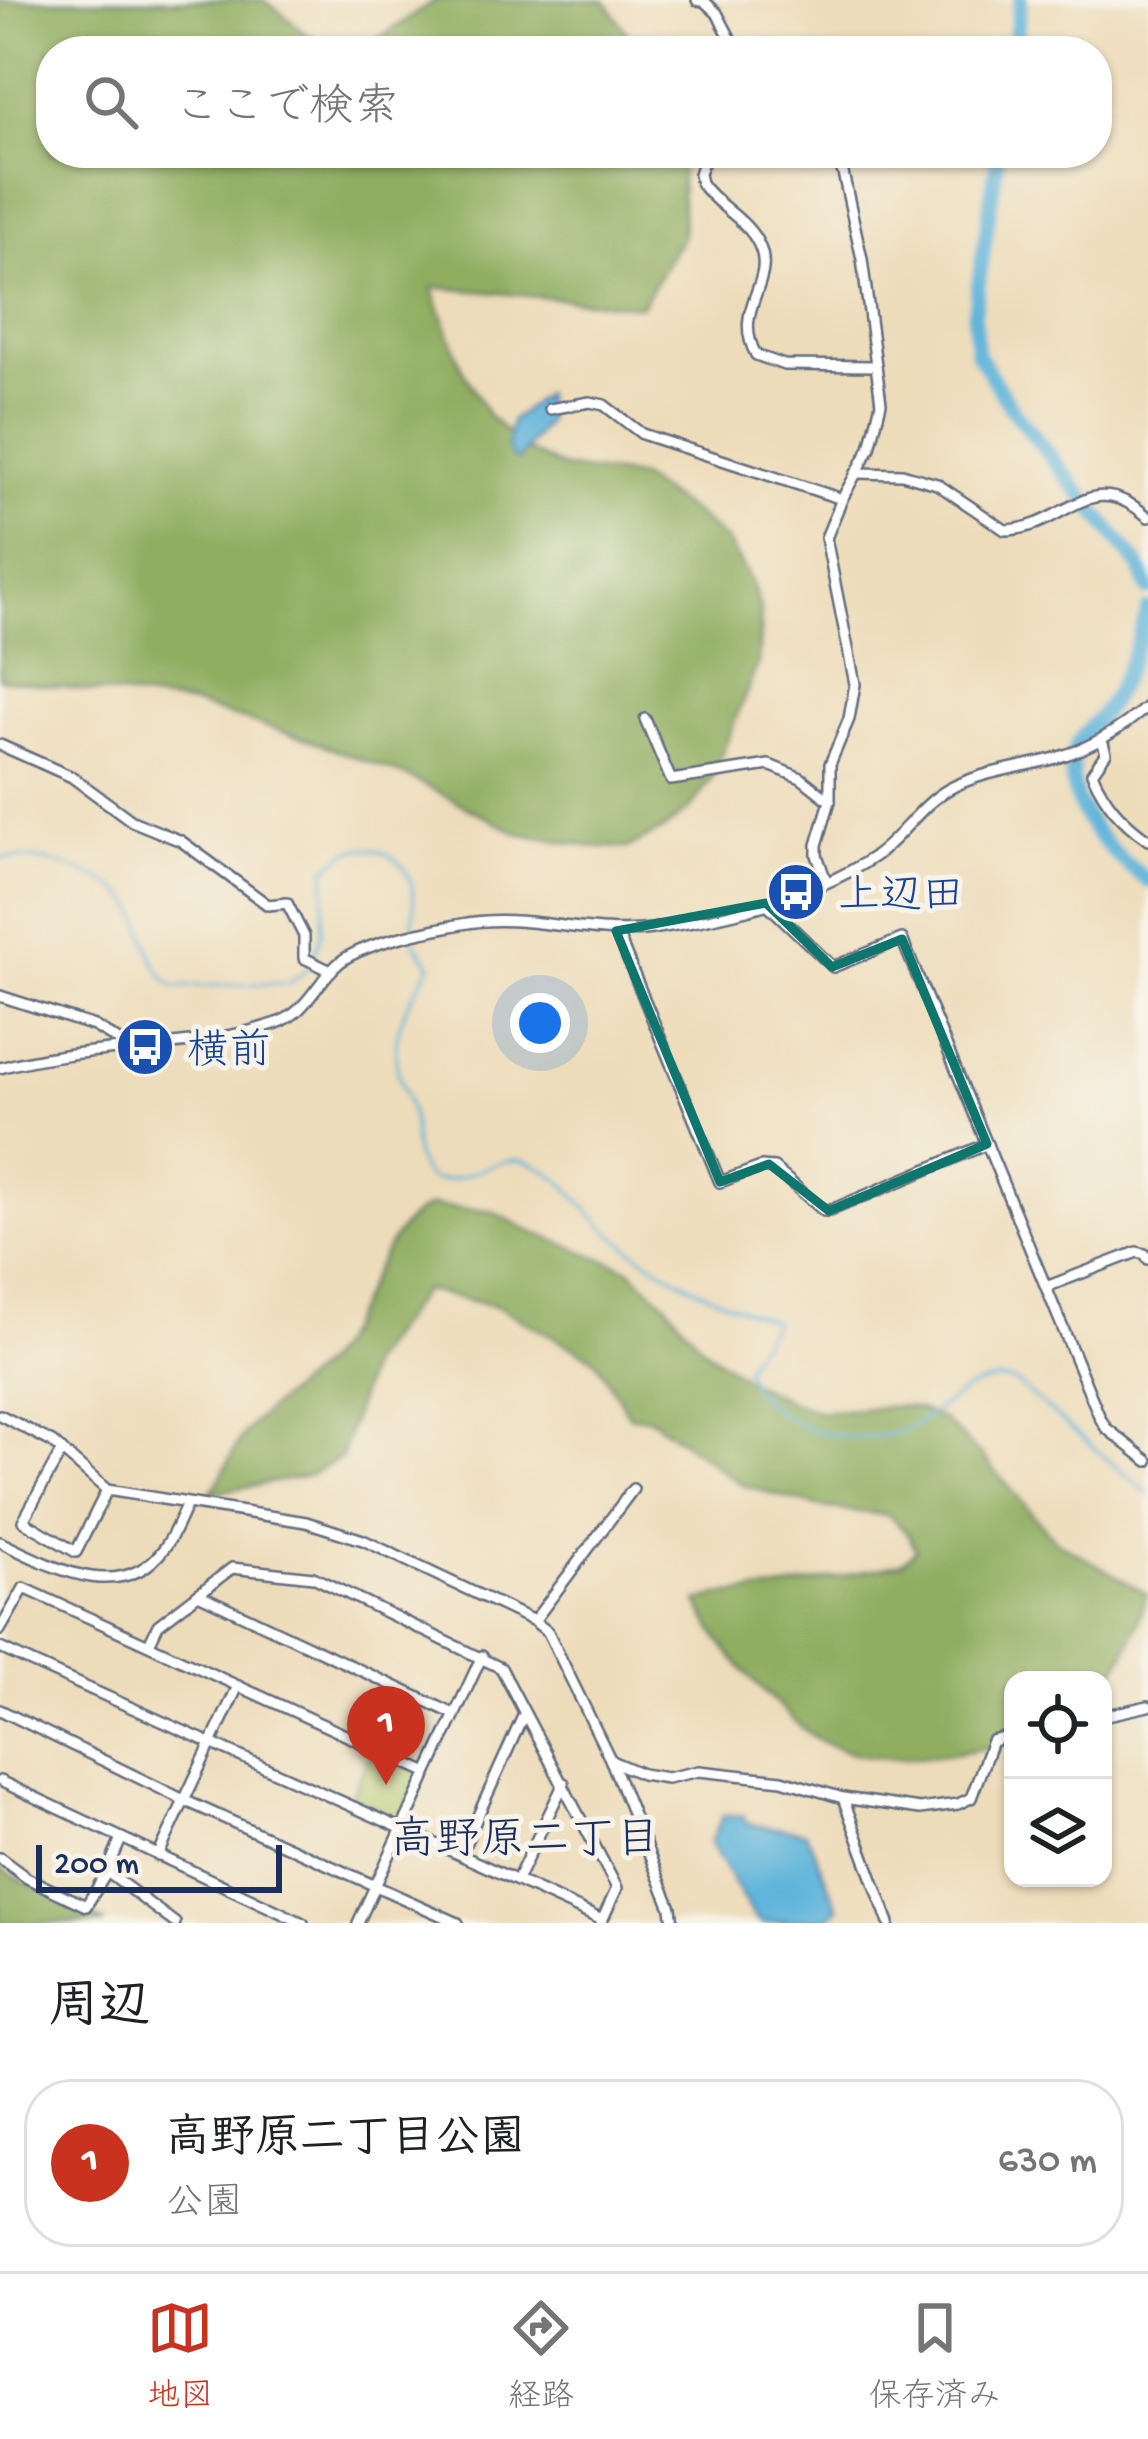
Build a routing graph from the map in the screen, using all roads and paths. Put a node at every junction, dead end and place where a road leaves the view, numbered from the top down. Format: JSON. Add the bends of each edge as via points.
{"nodes":[{"id":1,"x":702,"y":0,"type":"edge"},
{"id":2,"x":729,"y":36,"type":"edge"},
{"id":3,"x":701,"y":168,"type":"edge"},
{"id":4,"x":841,"y":168,"type":"edge"},
{"id":5,"x":877,"y":366,"type":"junction"},
{"id":6,"x":550,"y":409,"type":"dead end"},
{"id":7,"x":856,"y":472,"type":"junction"},
{"id":8,"x":842,"y":499,"type":"junction"},
{"id":9,"x":1148,"y":517,"type":"edge"},
{"id":10,"x":1148,"y":706,"type":"edge"},
{"id":11,"x":644,"y":719,"type":"dead end"},
{"id":12,"x":1102,"y":740,"type":"junction"},
{"id":13,"x":0,"y":746,"type":"edge"},
{"id":14,"x":830,"y":801,"type":"junction"},
{"id":15,"x":1148,"y":840,"type":"edge"},
{"id":16,"x":826,"y":881,"type":"junction"},
{"id":17,"x":766,"y":903,"type":"junction"},
{"id":18,"x":616,"y":931,"type":"junction"},
{"id":19,"x":326,"y":969,"type":"junction"},
{"id":20,"x":0,"y":995,"type":"edge"},
{"id":21,"x":129,"y":1047,"type":"junction"},
{"id":22,"x":0,"y":1068,"type":"edge"},
{"id":23,"x":987,"y":1144,"type":"junction"},
{"id":24,"x":1148,"y":1259,"type":"edge"},
{"id":25,"x":1046,"y":1287,"type":"junction"},
{"id":26,"x":0,"y":1415,"type":"edge"},
{"id":27,"x":62,"y":1450,"type":"junction"},
{"id":28,"x":1148,"y":1461,"type":"edge"},
{"id":29,"x":632,"y":1489,"type":"dead end"},
{"id":30,"x":107,"y":1490,"type":"junction"},
{"id":31,"x":187,"y":1504,"type":"junction"},
{"id":32,"x":0,"y":1542,"type":"edge"},
{"id":33,"x":198,"y":1594,"type":"junction"},
{"id":34,"x":534,"y":1621,"type":"junction"},
{"id":35,"x":0,"y":1630,"type":"edge"},
{"id":36,"x":148,"y":1644,"type":"junction"},
{"id":37,"x":0,"y":1648,"type":"edge"},
{"id":38,"x":482,"y":1656,"type":"junction"},
{"id":39,"x":238,"y":1686,"type":"junction"},
{"id":40,"x":1148,"y":1706,"type":"edge"},
{"id":41,"x":0,"y":1710,"type":"edge"},
{"id":42,"x":454,"y":1714,"type":"junction"},
{"id":43,"x":524,"y":1714,"type":"junction"},
{"id":44,"x":1112,"y":1714,"type":"edge"},
{"id":45,"x":1004,"y":1738,"type":"edge"},
{"id":46,"x":210,"y":1744,"type":"junction"},
{"id":47,"x":611,"y":1761,"type":"junction"},
{"id":48,"x":426,"y":1772,"type":"junction"},
{"id":49,"x":0,"y":1781,"type":"edge"},
{"id":50,"x":564,"y":1783,"type":"junction"},
{"id":51,"x":843,"y":1798,"type":"junction"},
{"id":52,"x":186,"y":1801,"type":"junction"},
{"id":53,"x":400,"y":1828,"type":"junction"},
{"id":54,"x":121,"y":1839,"type":"junction"},
{"id":55,"x":461,"y":1853,"type":"junction"},
{"id":56,"x":158,"y":1856,"type":"junction"},
{"id":57,"x":0,"y":1858,"type":"edge"},
{"id":58,"x":107,"y":1872,"type":"junction"},
{"id":59,"x":517,"y":1880,"type":"junction"},
{"id":60,"x":375,"y":1886,"type":"junction"},
{"id":61,"x":601,"y":1922,"type":"edge"},
{"id":62,"x":175,"y":1923,"type":"edge"},
{"id":63,"x":303,"y":1923,"type":"edge"},
{"id":64,"x":358,"y":1923,"type":"edge"},
{"id":65,"x":458,"y":1923,"type":"edge"},
{"id":66,"x":673,"y":1923,"type":"edge"},
{"id":67,"x":889,"y":1923,"type":"edge"}],
"edges":[{"from":1,"to":2,"type":"street"},
{"from":3,"to":5,"type":"street","via":[[700,183],[761,249],[763,272],[748,311],[756,355],[784,365]]},
{"from":4,"to":5,"type":"street"},
{"from":5,"to":7,"type":"street","via":[[879,424]]},
{"from":6,"to":8,"type":"street","via":[[604,405],[642,434]]},
{"from":7,"to":8,"type":"street"},
{"from":7,"to":9,"type":"street","via":[[937,484],[1005,530],[1093,495],[1129,501]]},
{"from":8,"to":14,"type":"street","via":[[826,544],[855,683],[830,764]]},
{"from":10,"to":12,"type":"street"},
{"from":11,"to":14,"type":"street","via":[[671,780],[769,765]]},
{"from":12,"to":15,"type":"street","via":[[1106,753],[1092,772],[1099,788],[1113,812]]},
{"from":12,"to":16,"type":"street","via":[[948,790],[878,854]]},
{"from":13,"to":19,"type":"street","via":[[182,841],[268,905],[287,903],[306,959]]},
{"from":14,"to":16,"type":"street","via":[[817,855]]},
{"from":16,"to":17,"type":"street"},
{"from":17,"to":18,"type":"street"},
{"from":17,"to":23,"type":"street","via":[[833,967],[902,939]]},
{"from":18,"to":19,"type":"street","via":[[478,921]]},
{"from":18,"to":23,"type":"street","via":[[720,1182],[774,1168],[824,1211]]},
{"from":19,"to":21,"type":"street","via":[[286,1019],[176,1047]]},
{"from":20,"to":21,"type":"street","via":[[94,1026]]},
{"from":21,"to":22,"type":"street"},
{"from":23,"to":25,"type":"street"},
{"from":24,"to":25,"type":"street","via":[[1137,1252]]},
{"from":25,"to":28,"type":"street","via":[[1103,1425]]},
{"from":26,"to":27,"type":"street"},
{"from":27,"to":30,"type":"street"},
{"from":27,"to":30,"type":"street","via":[[23,1521],[76,1552]]},
{"from":29,"to":34,"type":"street"},
{"from":30,"to":31,"type":"street"},
{"from":31,"to":32,"type":"street","via":[[165,1548],[122,1578],[93,1580]]},
{"from":31,"to":34,"type":"street","via":[[306,1522],[363,1540]]},
{"from":33,"to":36,"type":"street","via":[[158,1625]]},
{"from":33,"to":38,"type":"street","via":[[232,1568],[313,1577]]},
{"from":33,"to":42,"type":"street"},
{"from":34,"to":47,"type":"street","via":[[548,1632]]},
{"from":35,"to":36,"type":"street","via":[[24,1588]]},
{"from":36,"to":39,"type":"street"},
{"from":37,"to":46,"type":"street"},
{"from":38,"to":42,"type":"street"},
{"from":38,"to":43,"type":"street","via":[[501,1668]]},
{"from":39,"to":46,"type":"street"},
{"from":39,"to":48,"type":"street"},
{"from":40,"to":44,"type":"street"},
{"from":41,"to":52,"type":"street"},
{"from":42,"to":48,"type":"street"},
{"from":43,"to":50,"type":"street"},
{"from":43,"to":55,"type":"street"},
{"from":45,"to":51,"type":"street","via":[[992,1741],[971,1798],[958,1804],[920,1810]]},
{"from":46,"to":52,"type":"street"},
{"from":46,"to":53,"type":"street"},
{"from":47,"to":51,"type":"street","via":[[667,1778],[699,1771],[761,1778]]},
{"from":47,"to":66,"type":"street"},
{"from":48,"to":53,"type":"street"},
{"from":49,"to":54,"type":"street"},
{"from":50,"to":59,"type":"street"},
{"from":50,"to":61,"type":"street","via":[[617,1888]]},
{"from":51,"to":67,"type":"street"},
{"from":52,"to":56,"type":"street"},
{"from":52,"to":60,"type":"street"},
{"from":53,"to":55,"type":"street"},
{"from":53,"to":60,"type":"street"},
{"from":54,"to":56,"type":"street"},
{"from":54,"to":58,"type":"street"},
{"from":55,"to":59,"type":"street"},
{"from":56,"to":63,"type":"street"},
{"from":57,"to":58,"type":"street","via":[[86,1906]]},
{"from":58,"to":62,"type":"street"},
{"from":59,"to":61,"type":"street"},
{"from":60,"to":64,"type":"street"},
{"from":60,"to":65,"type":"street"}]}
